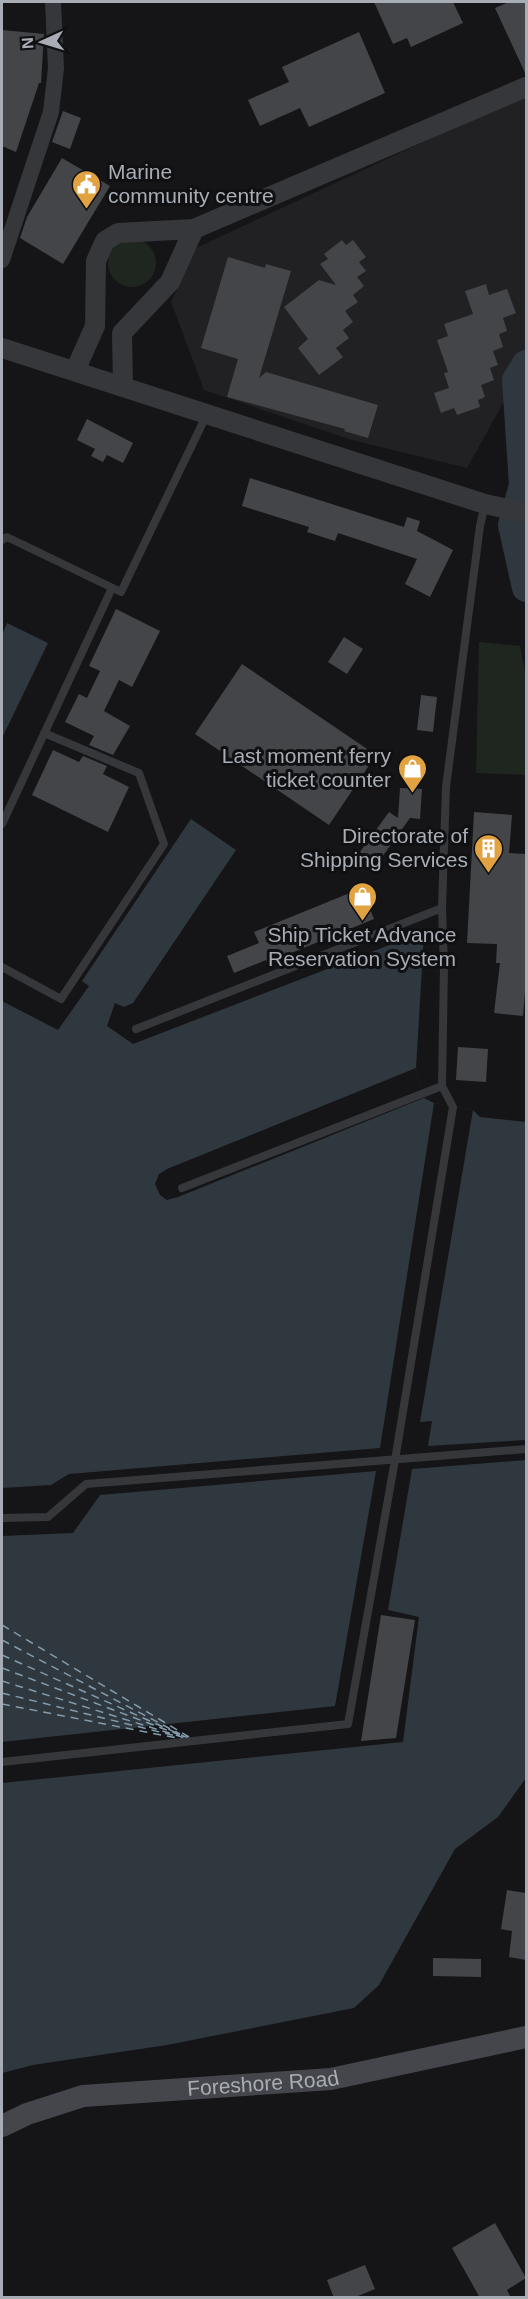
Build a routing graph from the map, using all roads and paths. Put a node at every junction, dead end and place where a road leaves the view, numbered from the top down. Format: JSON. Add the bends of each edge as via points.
{"nodes":[{"id":1,"x":53,"y":2,"type":"edge"},
{"id":2,"x":526,"y":87,"type":"edge"},
{"id":3,"x":194,"y":229,"type":"junction"},
{"id":4,"x":2,"y":260,"type":"edge"},
{"id":5,"x":2,"y":348,"type":"edge"},
{"id":6,"x":75,"y":371,"type":"junction"},
{"id":7,"x":123,"y":387,"type":"junction"},
{"id":8,"x":207,"y":414,"type":"junction"},
{"id":9,"x":493,"y":506,"type":"junction"},
{"id":10,"x":526,"y":513,"type":"edge"},
{"id":11,"x":2,"y":540,"type":"edge"},
{"id":12,"x":112,"y":588,"type":"junction"},
{"id":13,"x":44,"y":733,"type":"junction"},
{"id":14,"x":2,"y":824,"type":"edge"},
{"id":15,"x":442,"y":908,"type":"junction"},
{"id":16,"x":2,"y":967,"type":"edge"},
{"id":17,"x":136,"y":1029,"type":"dead end"},
{"id":18,"x":442,"y":1086,"type":"junction"},
{"id":19,"x":182,"y":1188,"type":"dead end"},
{"id":20,"x":526,"y":1449,"type":"edge"},
{"id":21,"x":395,"y":1460,"type":"junction"},
{"id":22,"x":2,"y":1518,"type":"edge"},
{"id":23,"x":2,"y":1762,"type":"edge"},
{"id":24,"x":526,"y":2037,"type":"edge"},
{"id":25,"x":2,"y":2126,"type":"edge"}],
"edges":[{"from":1,"to":4,"type":"street","via":[[56,68],[51,112]]},
{"from":2,"to":3,"type":"street"},
{"from":3,"to":6,"type":"street","via":[[118,232],[105,241],[96,261],[95,326]]},
{"from":3,"to":7,"type":"street","via":[[170,282],[122,333]]},
{"from":5,"to":6,"type":"street"},
{"from":6,"to":7,"type":"street"},
{"from":7,"to":8,"type":"street"},
{"from":8,"to":9,"type":"street"},
{"from":8,"to":12,"type":"lane","via":[[121,592]]},
{"from":9,"to":10,"type":"street"},
{"from":9,"to":15,"type":"lane","via":[[480,526],[446,787]]},
{"from":11,"to":12,"type":"lane","via":[[6,537]]},
{"from":12,"to":13,"type":"lane"},
{"from":13,"to":14,"type":"lane"},
{"from":13,"to":16,"type":"lane","via":[[139,773],[164,844],[61,999]]},
{"from":15,"to":17,"type":"lane"},
{"from":15,"to":18,"type":"lane"},
{"from":18,"to":19,"type":"lane"},
{"from":18,"to":21,"type":"lane","via":[[453,1107]]},
{"from":20,"to":21,"type":"lane"},
{"from":21,"to":22,"type":"lane","via":[[86,1484],[48,1516]]},
{"from":21,"to":23,"type":"lane","via":[[348,1724]]},
{"from":24,"to":25,"type":"main road","name":"Foreshore Road","via":[[330,2079],[83,2096]]}]}
